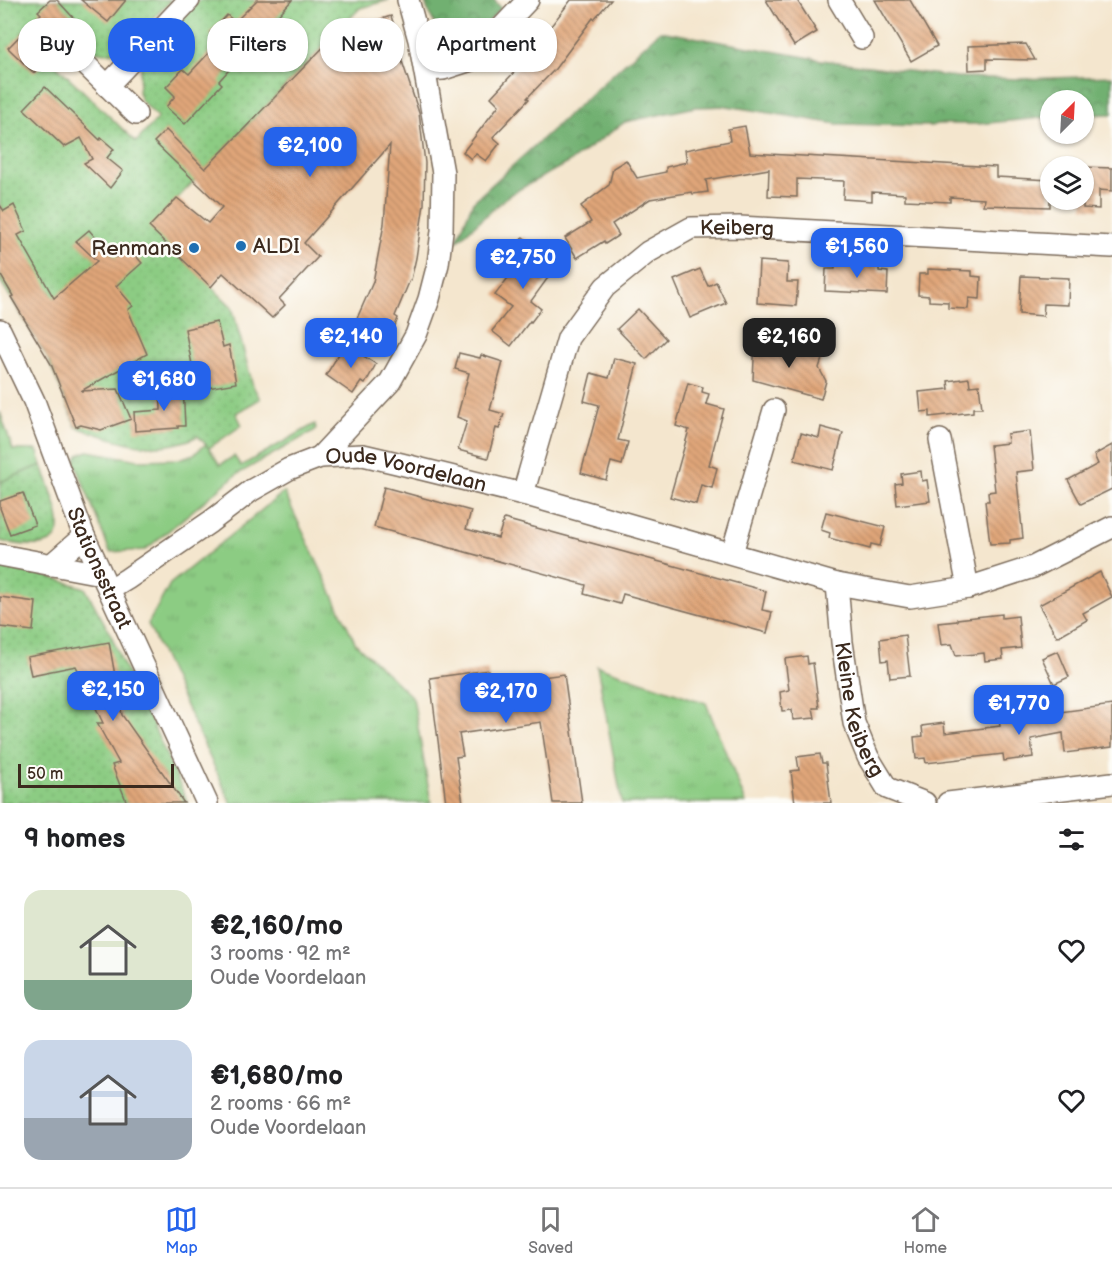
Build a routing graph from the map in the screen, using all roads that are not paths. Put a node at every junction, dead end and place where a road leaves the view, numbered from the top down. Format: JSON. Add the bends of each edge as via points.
{"nodes":[{"id":1,"x":189,"y":0,"type":"edge"},
{"id":2,"x":408,"y":0,"type":"edge"},
{"id":3,"x":528,"y":0,"type":"edge"},
{"id":4,"x":839,"y":0,"type":"edge"},
{"id":5,"x":511,"y":18,"type":"edge"},
{"id":6,"x":416,"y":33,"type":"edge"},
{"id":7,"x":862,"y":38,"type":"dead end"},
{"id":8,"x":93,"y":72,"type":"edge"},
{"id":9,"x":425,"y":72,"type":"edge"},
{"id":10,"x":107,"y":86,"type":"junction"},
{"id":11,"x":136,"y":114,"type":"dead end"},
{"id":12,"x":1112,"y":247,"type":"edge"},
{"id":13,"x":0,"y":330,"type":"edge"},
{"id":14,"x":774,"y":410,"type":"dead end"},
{"id":15,"x":940,"y":440,"type":"dead end"},
{"id":16,"x":320,"y":457,"type":"junction"},
{"id":17,"x":523,"y":494,"type":"junction"},
{"id":18,"x":1112,"y":527,"type":"edge"},
{"id":19,"x":84,"y":536,"type":"junction"},
{"id":20,"x":732,"y":553,"type":"junction"},
{"id":21,"x":0,"y":555,"type":"edge"},
{"id":22,"x":51,"y":565,"type":"junction"},
{"id":23,"x":105,"y":582,"type":"junction"},
{"id":24,"x":837,"y":584,"type":"junction"},
{"id":25,"x":968,"y":588,"type":"junction"},
{"id":26,"x":1112,"y":783,"type":"edge"},
{"id":27,"x":207,"y":803,"type":"edge"},
{"id":28,"x":925,"y":803,"type":"edge"},
{"id":29,"x":948,"y":803,"type":"edge"}],
"edges":[{"from":1,"to":10,"type":"street"},
{"from":2,"to":6,"type":"street"},
{"from":3,"to":5,"type":"street"},
{"from":4,"to":7,"type":"street"},
{"from":8,"to":10,"type":"street"},
{"from":9,"to":16,"type":"street","via":[[443,173],[442,231],[429,299],[416,335],[390,382]]},
{"from":10,"to":11,"type":"street"},
{"from":12,"to":17,"type":"street","name":"Keiberg","via":[[739,227],[691,228],[648,252],[605,287],[568,338]]},
{"from":13,"to":19,"type":"street","name":"Stationsstraat","via":[[34,401]]},
{"from":14,"to":20,"type":"street"},
{"from":15,"to":25,"type":"street"},
{"from":16,"to":17,"type":"street","name":"Oude Voordelaan","via":[[363,455]]},
{"from":16,"to":23,"type":"street","name":"Oude Voordelaan","via":[[252,490],[127,579]]},
{"from":17,"to":20,"type":"street","name":"Oude Voordelaan"},
{"from":18,"to":25,"type":"street","name":"Oude Voordelaan","via":[[1033,567]]},
{"from":19,"to":22,"type":"street"},
{"from":19,"to":23,"type":"street","name":"Stationsstraat"},
{"from":20,"to":24,"type":"street","name":"Oude Voordelaan"},
{"from":21,"to":22,"type":"street"},
{"from":22,"to":23,"type":"street"},
{"from":23,"to":27,"type":"street","name":"Stationsstraat"},
{"from":24,"to":25,"type":"street","name":"Oude Voordelaan","via":[[910,597]]},
{"from":24,"to":28,"type":"street","name":"Kleine Keiberg","via":[[854,723],[887,788]]},
{"from":26,"to":29,"type":"street"}]}
